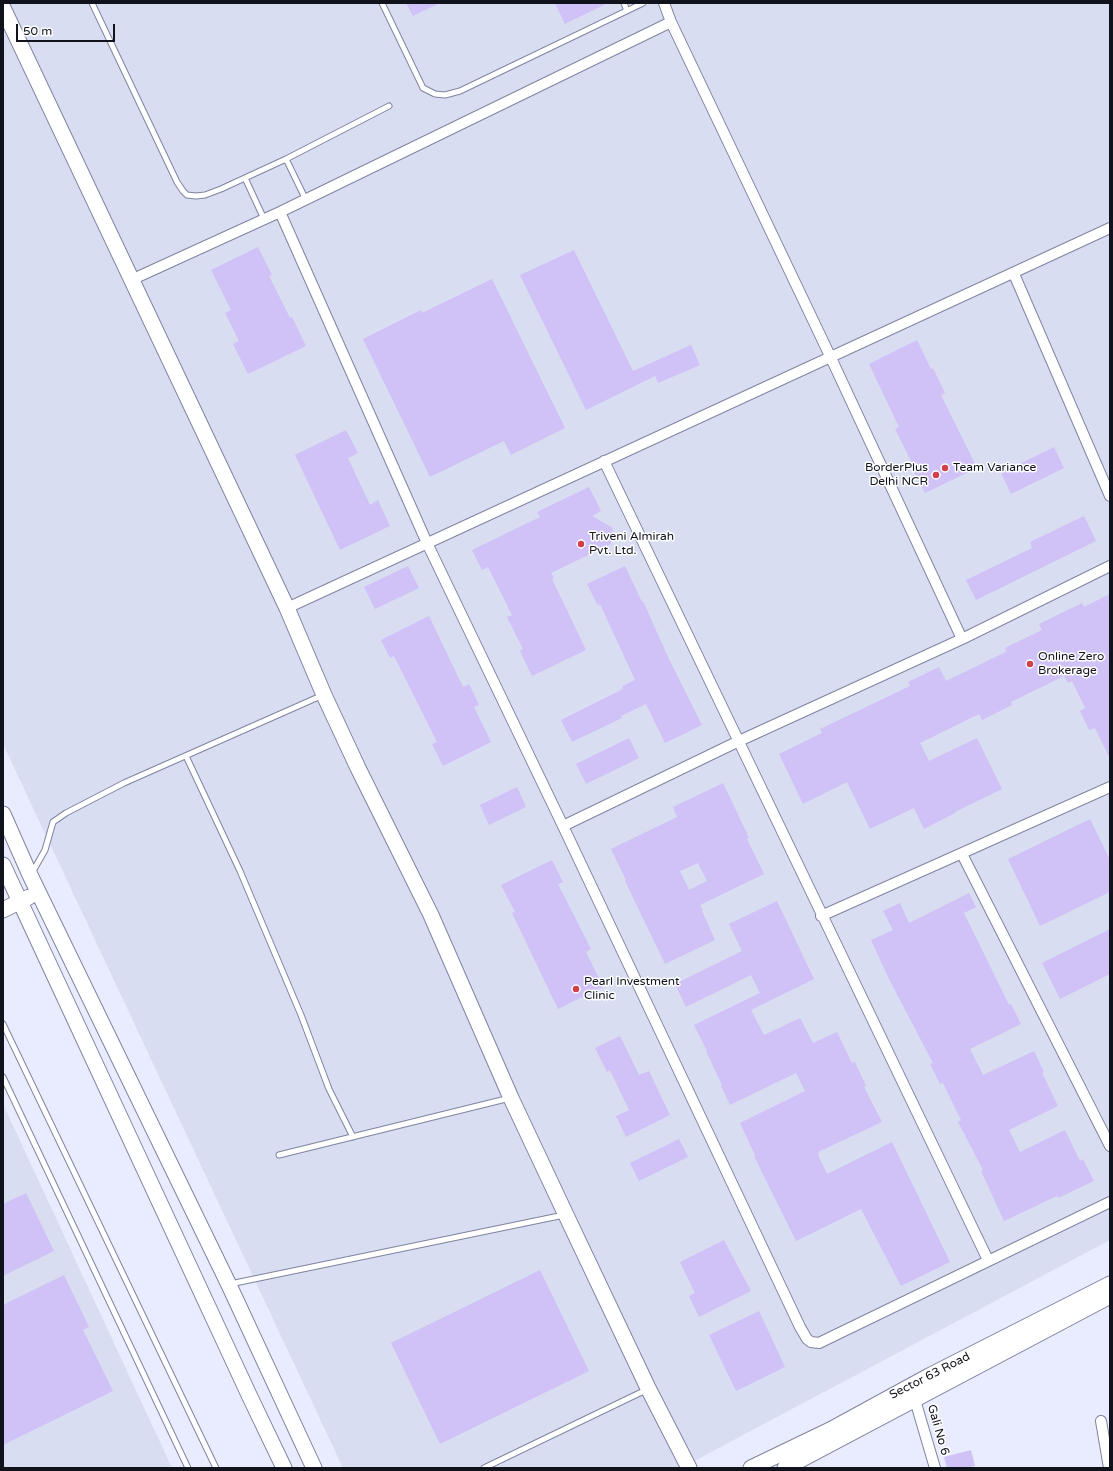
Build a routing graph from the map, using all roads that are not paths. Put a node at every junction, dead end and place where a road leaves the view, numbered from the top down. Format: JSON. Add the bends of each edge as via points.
{"nodes":[{"id":1,"x":92,"y":3,"type":"edge"},
{"id":2,"x":382,"y":3,"type":"edge"},
{"id":3,"x":624,"y":3,"type":"edge"},
{"id":4,"x":643,"y":3,"type":"edge"},
{"id":5,"x":664,"y":3,"type":"edge"},
{"id":6,"x":3,"y":8,"type":"edge"},
{"id":7,"x":627,"y":11,"type":"junction"},
{"id":8,"x":671,"y":22,"type":"junction"},
{"id":9,"x":390,"y":106,"type":"dead end"},
{"id":10,"x":286,"y":158,"type":"junction"},
{"id":11,"x":245,"y":178,"type":"junction"},
{"id":12,"x":306,"y":200,"type":"junction"},
{"id":13,"x":280,"y":212,"type":"junction"},
{"id":14,"x":264,"y":219,"type":"junction"},
{"id":15,"x":1110,"y":228,"type":"edge"},
{"id":16,"x":1014,"y":274,"type":"junction"},
{"id":17,"x":131,"y":280,"type":"junction"},
{"id":18,"x":831,"y":358,"type":"junction"},
{"id":19,"x":604,"y":462,"type":"junction"},
{"id":20,"x":1110,"y":496,"type":"edge"},
{"id":21,"x":427,"y":543,"type":"junction"},
{"id":22,"x":1110,"y":566,"type":"edge"},
{"id":23,"x":287,"y":608,"type":"junction"},
{"id":24,"x":962,"y":639,"type":"junction"},
{"id":25,"x":324,"y":695,"type":"junction"},
{"id":26,"x":739,"y":741,"type":"junction"},
{"id":27,"x":186,"y":756,"type":"junction"},
{"id":28,"x":1110,"y":788,"type":"edge"},
{"id":29,"x":3,"y":814,"type":"edge"},
{"id":30,"x":563,"y":826,"type":"junction"},
{"id":31,"x":962,"y":854,"type":"junction"},
{"id":32,"x":3,"y":865,"type":"edge"},
{"id":33,"x":30,"y":875,"type":"junction"},
{"id":34,"x":8,"y":888,"type":"edge"},
{"id":35,"x":39,"y":891,"type":"junction"},
{"id":36,"x":20,"y":901,"type":"junction"},
{"id":37,"x":3,"y":910,"type":"edge"},
{"id":38,"x":821,"y":916,"type":"junction"},
{"id":39,"x":3,"y":1024,"type":"edge"},
{"id":40,"x":3,"y":1077,"type":"edge"},
{"id":41,"x":511,"y":1098,"type":"junction"},
{"id":42,"x":353,"y":1137,"type":"junction"},
{"id":43,"x":1110,"y":1146,"type":"edge"},
{"id":44,"x":279,"y":1155,"type":"dead end"},
{"id":45,"x":1110,"y":1202,"type":"edge"},
{"id":46,"x":566,"y":1215,"type":"junction"},
{"id":47,"x":988,"y":1260,"type":"junction"},
{"id":48,"x":1110,"y":1284,"type":"edge"},
{"id":49,"x":228,"y":1285,"type":"junction"},
{"id":50,"x":1110,"y":1296,"type":"edge"},
{"id":51,"x":648,"y":1388,"type":"junction"},
{"id":52,"x":915,"y":1400,"type":"junction"},
{"id":53,"x":1101,"y":1421,"type":"dead end"},
{"id":54,"x":188,"y":1468,"type":"edge"},
{"id":55,"x":216,"y":1468,"type":"edge"},
{"id":56,"x":284,"y":1468,"type":"edge"},
{"id":57,"x":314,"y":1468,"type":"edge"},
{"id":58,"x":484,"y":1468,"type":"edge"},
{"id":59,"x":689,"y":1468,"type":"edge"},
{"id":60,"x":751,"y":1468,"type":"edge"},
{"id":61,"x":786,"y":1468,"type":"edge"},
{"id":62,"x":935,"y":1468,"type":"edge"},
{"id":63,"x":1109,"y":1468,"type":"edge"}],
"edges":[{"from":1,"to":11,"type":"lane","via":[[183,191],[187,195],[205,195]]},
{"from":2,"to":7,"type":"lane","via":[[423,88],[435,94],[445,95],[460,91]]},
{"from":3,"to":7,"type":"lane"},
{"from":4,"to":7,"type":"lane"},
{"from":5,"to":8,"type":"street"},
{"from":6,"to":17,"type":"street"},
{"from":8,"to":12,"type":"street"},
{"from":8,"to":18,"type":"street"},
{"from":9,"to":10,"type":"lane"},
{"from":10,"to":11,"type":"lane"},
{"from":10,"to":12,"type":"lane"},
{"from":11,"to":14,"type":"lane"},
{"from":12,"to":13,"type":"street"},
{"from":13,"to":14,"type":"street"},
{"from":13,"to":21,"type":"street"},
{"from":14,"to":17,"type":"street"},
{"from":15,"to":16,"type":"street"},
{"from":16,"to":18,"type":"street"},
{"from":16,"to":20,"type":"street"},
{"from":17,"to":23,"type":"street"},
{"from":18,"to":19,"type":"street"},
{"from":18,"to":24,"type":"street"},
{"from":19,"to":21,"type":"street"},
{"from":19,"to":26,"type":"street"},
{"from":21,"to":23,"type":"street"},
{"from":21,"to":30,"type":"street"},
{"from":22,"to":24,"type":"street"},
{"from":23,"to":25,"type":"street"},
{"from":24,"to":26,"type":"street"},
{"from":25,"to":27,"type":"lane"},
{"from":25,"to":41,"type":"street","via":[[431,915]]},
{"from":26,"to":30,"type":"street"},
{"from":26,"to":38,"type":"street"},
{"from":27,"to":33,"type":"lane","via":[[124,783],[55,819],[45,850]]},
{"from":27,"to":42,"type":"lane","via":[[240,871],[329,1088]]},
{"from":28,"to":31,"type":"street"},
{"from":29,"to":33,"type":"street"},
{"from":30,"to":47,"type":"street","via":[[807,1339],[819,1343]]},
{"from":31,"to":38,"type":"street"},
{"from":31,"to":43,"type":"street"},
{"from":32,"to":34,"type":"street"},
{"from":33,"to":34,"type":"street"},
{"from":33,"to":35,"type":"street"},
{"from":34,"to":36,"type":"street"},
{"from":35,"to":36,"type":"street"},
{"from":35,"to":49,"type":"street"},
{"from":36,"to":37,"type":"street"},
{"from":36,"to":56,"type":"street"},
{"from":38,"to":47,"type":"street"},
{"from":39,"to":55,"type":"lane"},
{"from":40,"to":54,"type":"lane"},
{"from":41,"to":42,"type":"lane"},
{"from":41,"to":46,"type":"street"},
{"from":42,"to":44,"type":"lane"},
{"from":45,"to":47,"type":"street"},
{"from":46,"to":49,"type":"lane"},
{"from":46,"to":51,"type":"street"},
{"from":48,"to":60,"type":"street","name":"Sector 63 Road","via":[[929,1376],[830,1430]]},
{"from":49,"to":57,"type":"street"},
{"from":50,"to":52,"type":"street","name":"Sector 63 Road"},
{"from":51,"to":58,"type":"lane"},
{"from":51,"to":59,"type":"street"},
{"from":52,"to":61,"type":"street","name":"Sector 63 Road"},
{"from":52,"to":62,"type":"street","name":"Gali No 6"},
{"from":53,"to":63,"type":"street"}]}
